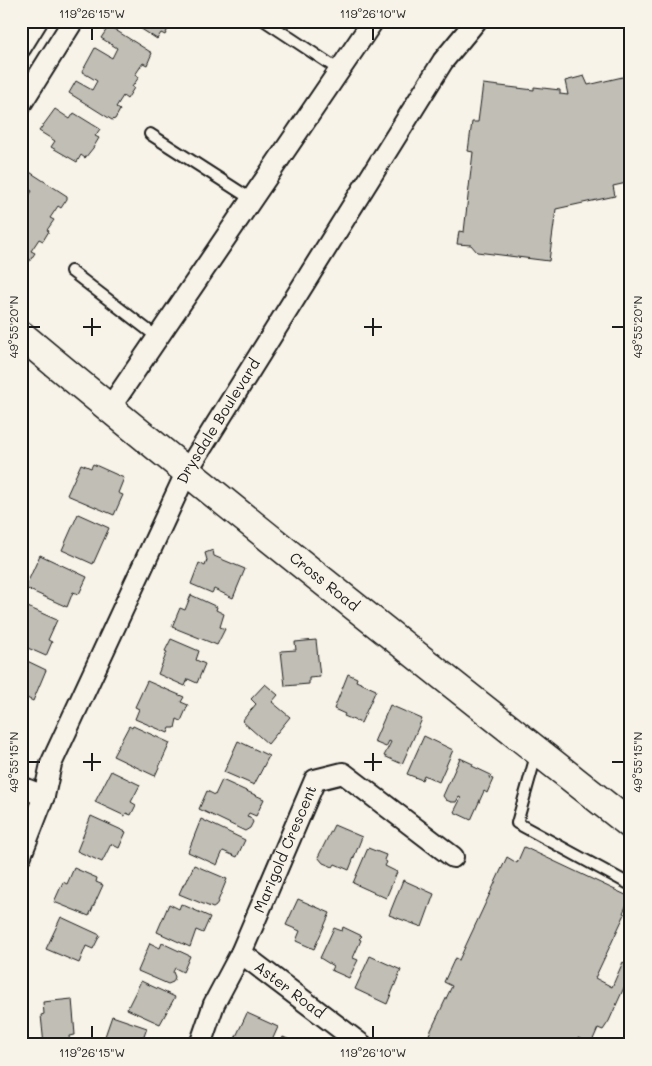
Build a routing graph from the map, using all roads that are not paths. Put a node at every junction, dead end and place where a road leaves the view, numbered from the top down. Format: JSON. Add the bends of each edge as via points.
{"nodes":[{"id":1,"x":37,"y":21,"type":"edge"},
{"id":2,"x":74,"y":21,"type":"edge"},
{"id":3,"x":266,"y":21,"type":"edge"},
{"id":4,"x":372,"y":21,"type":"edge"},
{"id":5,"x":475,"y":22,"type":"edge"},
{"id":6,"x":21,"y":47,"type":"edge"},
{"id":7,"x":339,"y":70,"type":"junction"},
{"id":8,"x":21,"y":104,"type":"edge"},
{"id":9,"x":150,"y":134,"type":"dead end"},
{"id":10,"x":252,"y":200,"type":"junction"},
{"id":11,"x":72,"y":271,"type":"dead end"},
{"id":12,"x":21,"y":335,"type":"edge"},
{"id":13,"x":157,"y":337,"type":"junction"},
{"id":14,"x":109,"y":409,"type":"junction"},
{"id":15,"x":186,"y":471,"type":"junction"},
{"id":16,"x":537,"y":751,"type":"junction"},
{"id":17,"x":21,"y":787,"type":"edge"},
{"id":18,"x":44,"y":796,"type":"junction"},
{"id":19,"x":631,"y":825,"type":"edge"},
{"id":20,"x":21,"y":855,"type":"edge"},
{"id":21,"x":453,"y":857,"type":"dead end"},
{"id":22,"x":631,"y":885,"type":"edge"},
{"id":23,"x":240,"y":953,"type":"junction"},
{"id":24,"x":200,"y":1045,"type":"edge"},
{"id":25,"x":362,"y":1045,"type":"edge"}],
"edges":[{"from":1,"to":6,"type":"street"},
{"from":2,"to":8,"type":"street"},
{"from":3,"to":7,"type":"lane"},
{"from":4,"to":7,"type":"street"},
{"from":5,"to":15,"type":"street","name":"Drysdale Boulevard","via":[[443,61]]},
{"from":7,"to":10,"type":"street"},
{"from":9,"to":10,"type":"lane"},
{"from":10,"to":13,"type":"street"},
{"from":11,"to":13,"type":"lane"},
{"from":12,"to":14,"type":"street","name":"Cross Road"},
{"from":13,"to":14,"type":"street"},
{"from":14,"to":15,"type":"street","name":"Cross Road"},
{"from":15,"to":16,"type":"street","name":"Cross Road"},
{"from":15,"to":18,"type":"street","name":"Drysdale Boulevard","via":[[51,764]]},
{"from":16,"to":19,"type":"street","name":"Cross Road"},
{"from":16,"to":22,"type":"lane","via":[[517,823]]},
{"from":17,"to":18,"type":"street"},
{"from":18,"to":20,"type":"street","name":"Drysdale Boulevard"},
{"from":21,"to":23,"type":"street","name":"Marigold Crescent","via":[[343,773],[315,780]]},
{"from":23,"to":24,"type":"street","name":"Marigold Crescent","via":[[214,1004]]},
{"from":23,"to":25,"type":"street","name":"Aster Road"}]}
